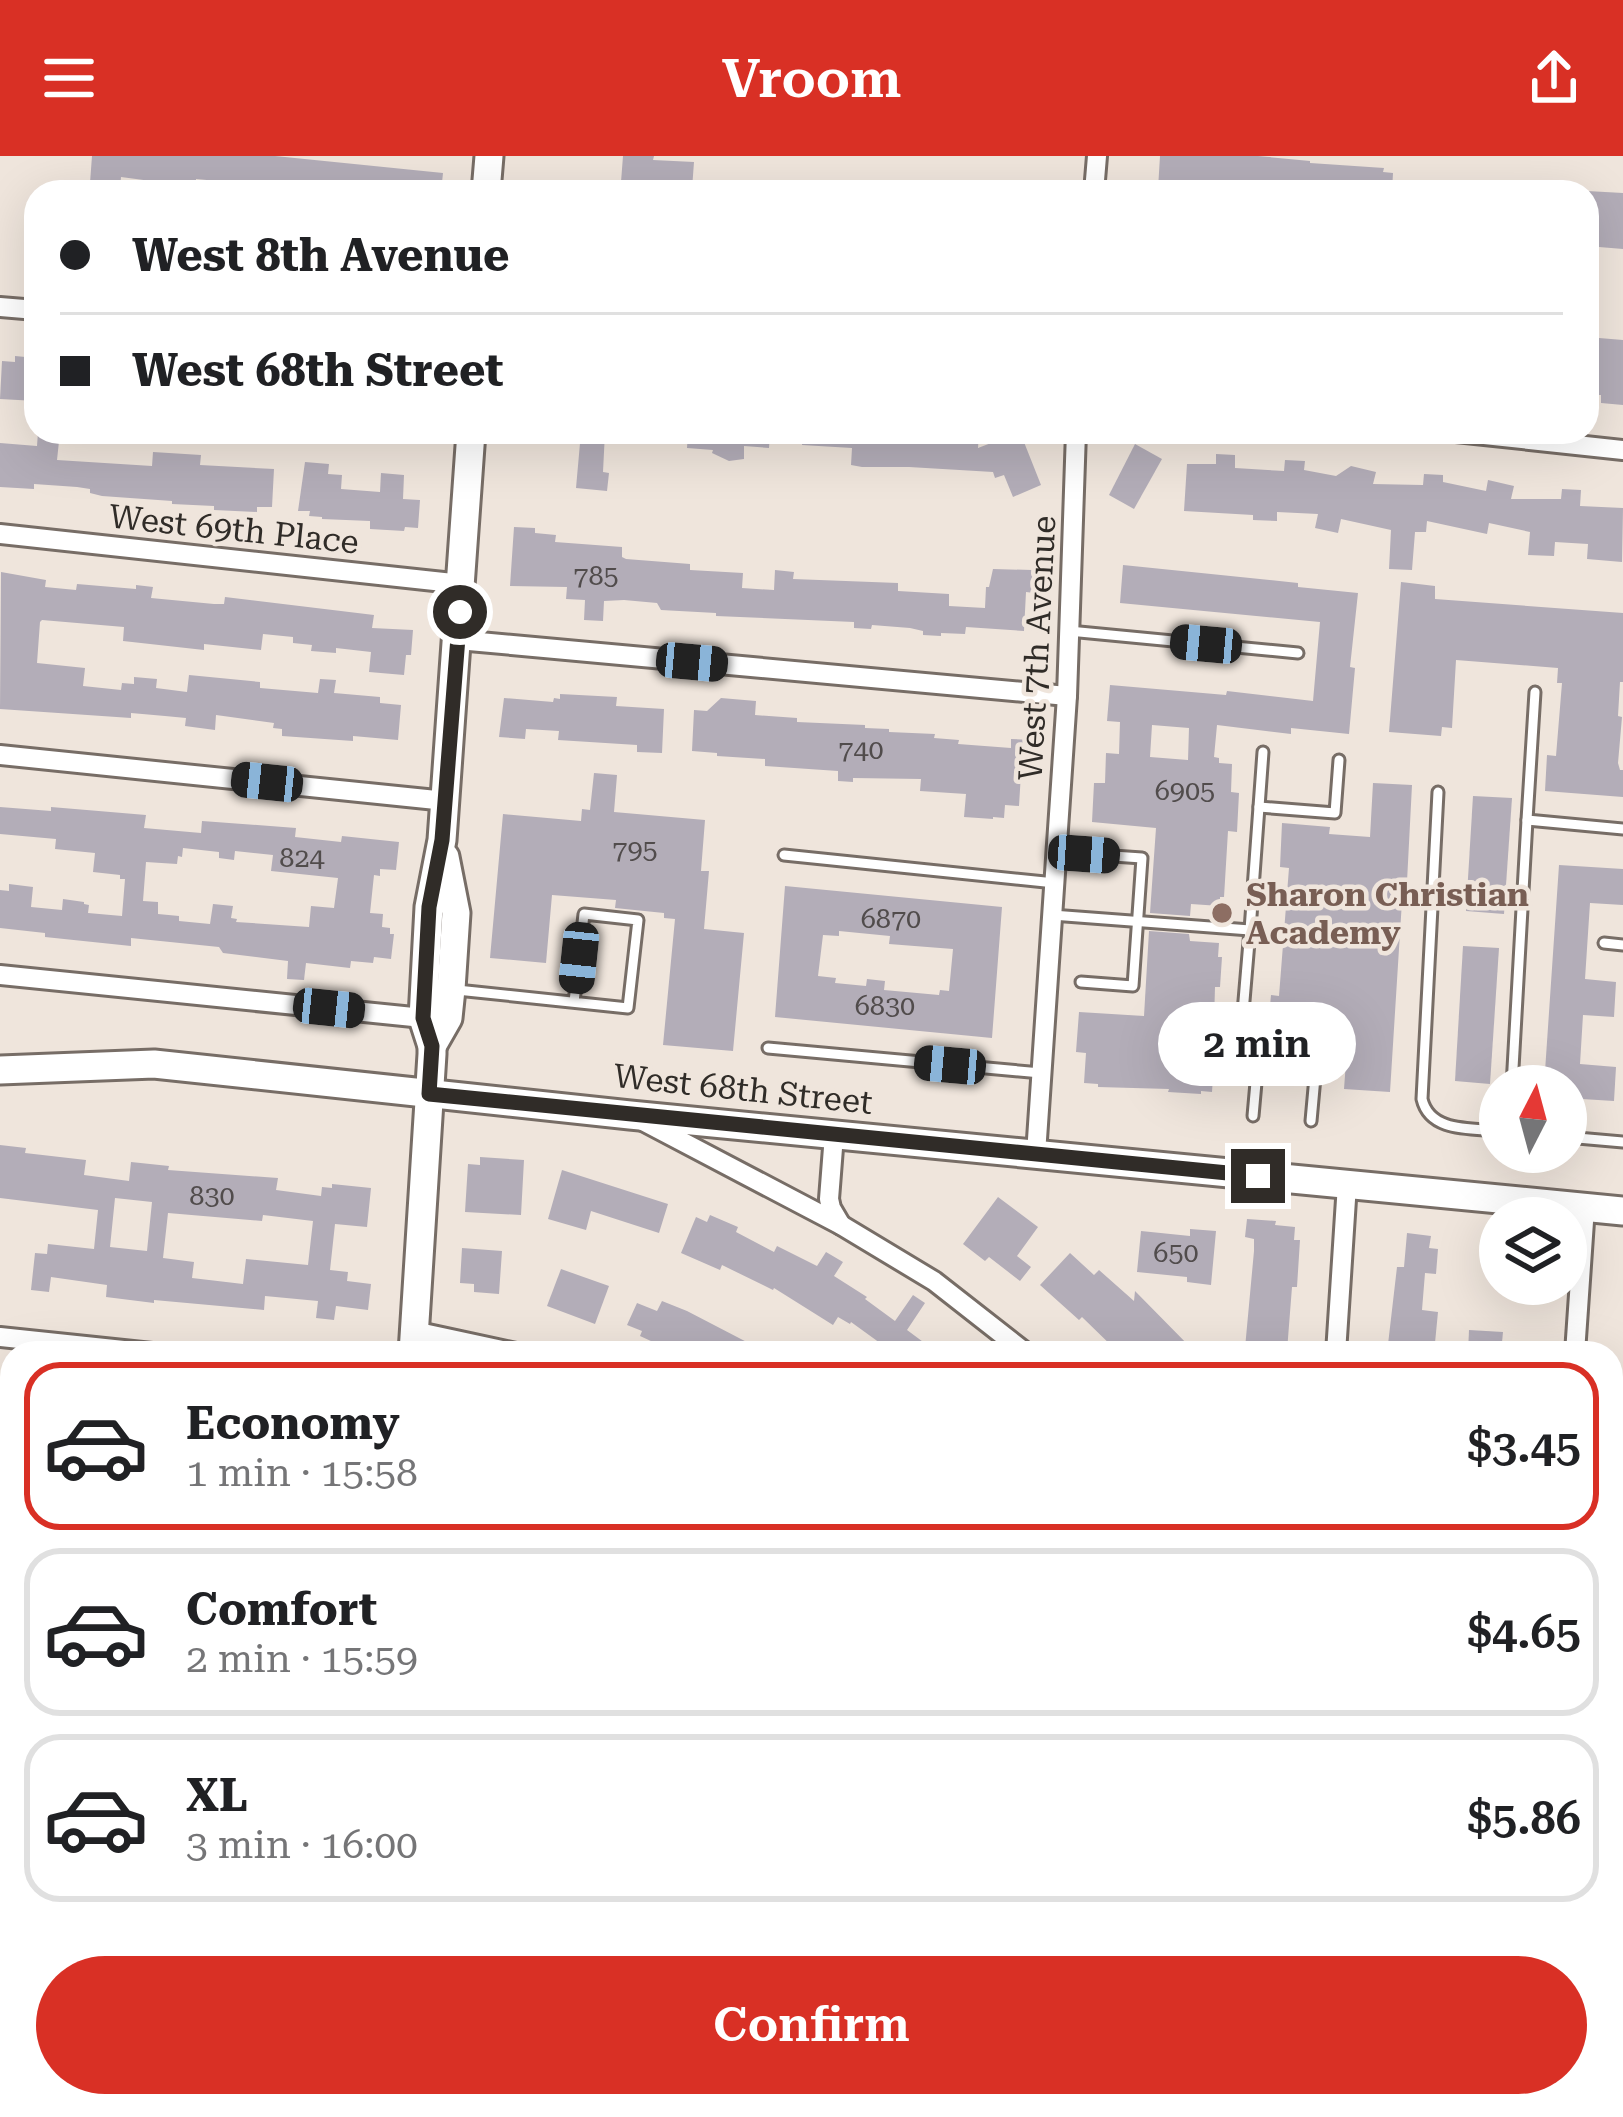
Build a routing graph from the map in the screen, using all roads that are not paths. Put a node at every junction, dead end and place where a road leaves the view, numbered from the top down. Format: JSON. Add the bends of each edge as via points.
{"nodes":[{"id":1,"x":470,"y":444,"type":"edge"},
{"id":2,"x":1076,"y":444,"type":"edge"},
{"id":3,"x":1567,"y":444,"type":"edge"},
{"id":4,"x":1623,"y":450,"type":"edge"},
{"id":5,"x":0,"y":534,"type":"edge"},
{"id":6,"x":462,"y":584,"type":"junction"},
{"id":7,"x":1070,"y":631,"type":"junction"},
{"id":8,"x":458,"y":640,"type":"junction"},
{"id":9,"x":1298,"y":653,"type":"dead end"},
{"id":10,"x":1535,"y":692,"type":"dead end"},
{"id":11,"x":1067,"y":696,"type":"junction"},
{"id":12,"x":1263,"y":752,"type":"dead end"},
{"id":13,"x":0,"y":755,"type":"edge"},
{"id":14,"x":1339,"y":760,"type":"dead end"},
{"id":15,"x":1438,"y":792,"type":"dead end"},
{"id":16,"x":446,"y":801,"type":"junction"},
{"id":17,"x":1259,"y":807,"type":"junction"},
{"id":18,"x":1527,"y":820,"type":"junction"},
{"id":19,"x":1623,"y":829,"type":"edge"},
{"id":20,"x":442,"y":840,"type":"junction"},
{"id":21,"x":1084,"y":854,"type":"dead end"},
{"id":22,"x":784,"y":855,"type":"dead end"},
{"id":23,"x":1054,"y":883,"type":"junction"},
{"id":24,"x":1052,"y":915,"type":"junction"},
{"id":25,"x":1138,"y":922,"type":"junction"},
{"id":26,"x":1250,"y":930,"type":"junction"},
{"id":27,"x":1604,"y":943,"type":"dead end"},
{"id":28,"x":1623,"y":945,"type":"edge"},
{"id":29,"x":0,"y":975,"type":"edge"},
{"id":30,"x":1081,"y":982,"type":"dead end"},
{"id":31,"x":451,"y":989,"type":"junction"},
{"id":32,"x":574,"y":1001,"type":"junction"},
{"id":33,"x":423,"y":1018,"type":"junction"},
{"id":34,"x":432,"y":1046,"type":"junction"},
{"id":35,"x":768,"y":1048,"type":"dead end"},
{"id":36,"x":1258,"y":1049,"type":"junction"},
{"id":37,"x":1513,"y":1065,"type":"edge"},
{"id":38,"x":0,"y":1070,"type":"edge"},
{"id":39,"x":1041,"y":1073,"type":"junction"},
{"id":40,"x":429,"y":1094,"type":"junction"},
{"id":41,"x":631,"y":1115,"type":"junction"},
{"id":42,"x":1253,"y":1116,"type":"dead end"},
{"id":43,"x":1311,"y":1121,"type":"dead end"},
{"id":44,"x":1479,"y":1129,"type":"edge"},
{"id":45,"x":834,"y":1135,"type":"junction"},
{"id":46,"x":1587,"y":1139,"type":"edge"},
{"id":47,"x":1623,"y":1142,"type":"edge"},
{"id":48,"x":1036,"y":1154,"type":"junction"},
{"id":49,"x":1346,"y":1184,"type":"junction"},
{"id":50,"x":1481,"y":1197,"type":"edge"},
{"id":51,"x":1587,"y":1207,"type":"edge"},
{"id":52,"x":1623,"y":1211,"type":"edge"},
{"id":53,"x":841,"y":1225,"type":"junction"},
{"id":54,"x":1578,"y":1305,"type":"edge"},
{"id":55,"x":0,"y":1337,"type":"edge"},
{"id":56,"x":38,"y":1341,"type":"edge"},
{"id":57,"x":414,"y":1341,"type":"edge"},
{"id":58,"x":1011,"y":1341,"type":"edge"},
{"id":59,"x":1337,"y":1341,"type":"edge"},
{"id":60,"x":1576,"y":1341,"type":"edge"}],
"edges":[{"from":1,"to":6,"type":"main road"},
{"from":2,"to":7,"type":"street","name":"West 7th Avenue"},
{"from":3,"to":4,"type":"street"},
{"from":5,"to":6,"type":"street","name":"West 69th Place"},
{"from":6,"to":8,"type":"main road"},
{"from":7,"to":9,"type":"lane"},
{"from":7,"to":11,"type":"street","name":"West 7th Avenue"},
{"from":8,"to":11,"type":"street"},
{"from":8,"to":16,"type":"main road"},
{"from":10,"to":18,"type":"lane"},
{"from":11,"to":23,"type":"street","name":"West 7th Avenue"},
{"from":12,"to":17,"type":"lane"},
{"from":13,"to":16,"type":"street"},
{"from":14,"to":17,"type":"lane","via":[[1335,813]]},
{"from":15,"to":44,"type":"lane","via":[[1422,1100],[1434,1121]]},
{"from":16,"to":20,"type":"main road"},
{"from":17,"to":26,"type":"lane"},
{"from":18,"to":19,"type":"lane"},
{"from":18,"to":37,"type":"lane"},
{"from":20,"to":31,"type":"main road","via":[[456,913]]},
{"from":20,"to":33,"type":"main road"},
{"from":21,"to":25,"type":"lane","via":[[1142,858]]},
{"from":22,"to":23,"type":"lane"},
{"from":23,"to":24,"type":"street","name":"West 7th Avenue"},
{"from":24,"to":25,"type":"lane"},
{"from":24,"to":39,"type":"street","name":"West 7th Avenue"},
{"from":25,"to":26,"type":"lane"},
{"from":25,"to":30,"type":"lane","via":[[1133,986]]},
{"from":26,"to":36,"type":"lane","via":[[1240,1048]]},
{"from":27,"to":28,"type":"lane"},
{"from":29,"to":33,"type":"street"},
{"from":31,"to":32,"type":"lane"},
{"from":31,"to":34,"type":"main road","via":[[448,1018]]},
{"from":32,"to":32,"type":"lane","via":[[584,914],[638,920],[628,1007]]},
{"from":33,"to":34,"type":"main road"},
{"from":34,"to":40,"type":"main road"},
{"from":35,"to":39,"type":"lane"},
{"from":36,"to":42,"type":"lane"},
{"from":36,"to":43,"type":"lane","via":[[1317,1054]]},
{"from":38,"to":40,"type":"main road","name":"West 68th Street","via":[[154,1064]]},
{"from":39,"to":48,"type":"street","name":"West 7th Avenue"},
{"from":40,"to":41,"type":"main road","name":"West 68th Street"},
{"from":40,"to":57,"type":"main road"},
{"from":41,"to":45,"type":"main road","name":"West 68th Street"},
{"from":41,"to":53,"type":"street"},
{"from":45,"to":48,"type":"main road","name":"West 68th Street"},
{"from":45,"to":53,"type":"street","via":[[829,1198]]},
{"from":46,"to":47,"type":"lane"},
{"from":48,"to":49,"type":"main road","name":"West 68th Street"},
{"from":49,"to":50,"type":"main road","name":"West 68th Street"},
{"from":49,"to":59,"type":"street"},
{"from":51,"to":52,"type":"main road","name":"West 68th Street"},
{"from":53,"to":58,"type":"street","via":[[934,1281]]},
{"from":54,"to":60,"type":"street"},
{"from":55,"to":56,"type":"street"}]}
